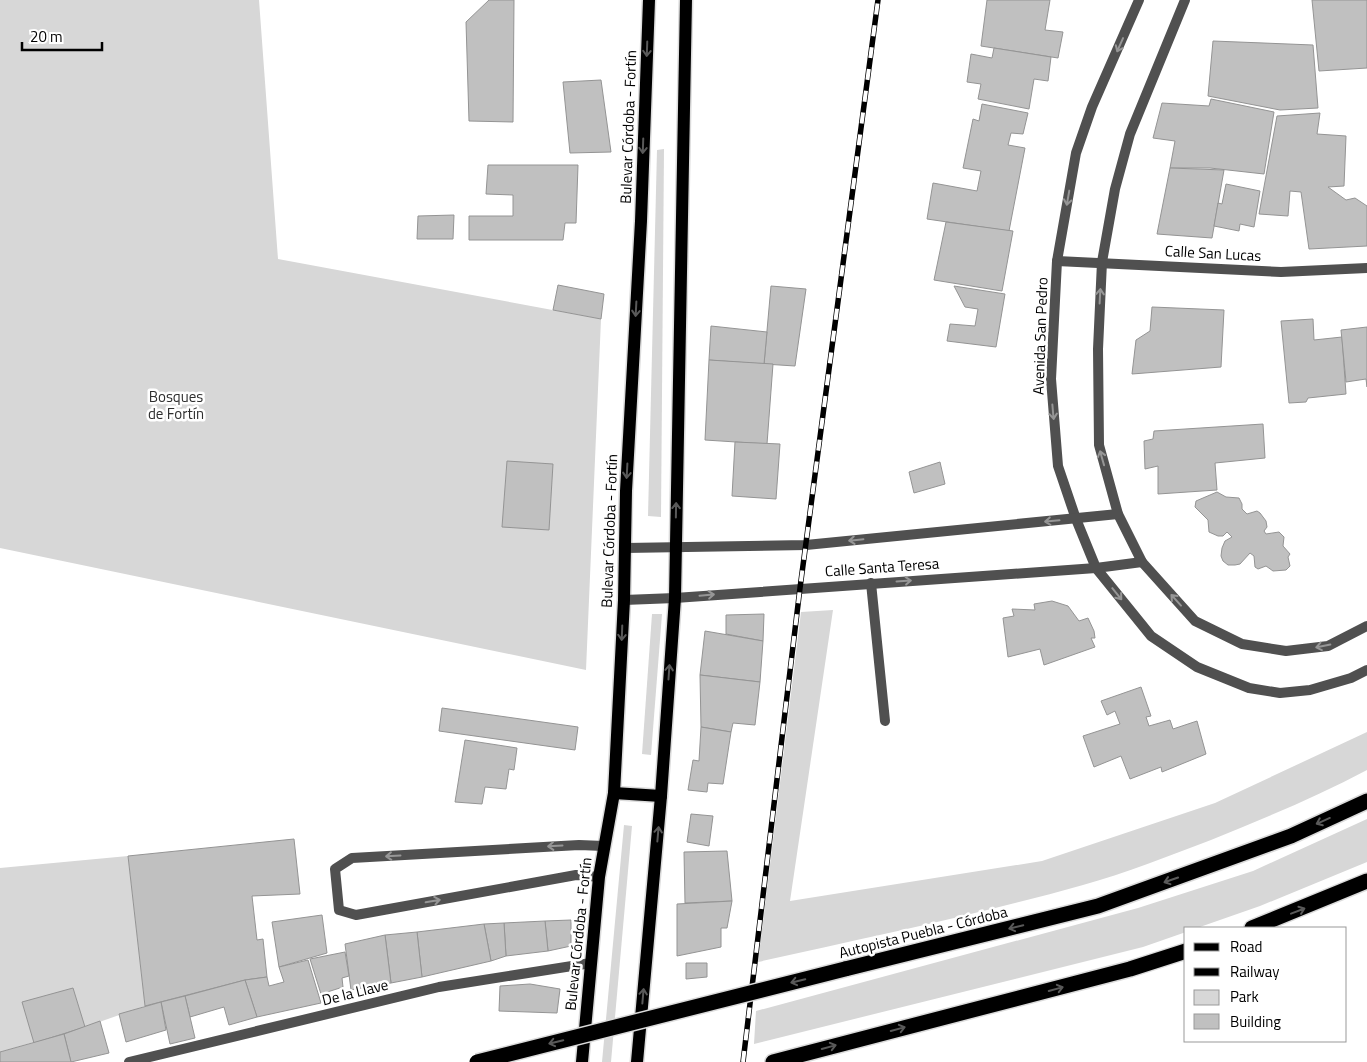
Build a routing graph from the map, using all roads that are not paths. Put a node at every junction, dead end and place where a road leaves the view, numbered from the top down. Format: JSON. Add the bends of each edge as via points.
{"nodes":[{"id":1,"x":648,"y":0,"type":"edge"},
{"id":2,"x":686,"y":0,"type":"edge"},
{"id":3,"x":1139,"y":0,"type":"edge"},
{"id":4,"x":1185,"y":0,"type":"edge"},
{"id":5,"x":1057,"y":261,"type":"junction"},
{"id":6,"x":1102,"y":262,"type":"junction"},
{"id":7,"x":1367,"y":268,"type":"edge"},
{"id":8,"x":1118,"y":514,"type":"junction"},
{"id":9,"x":1076,"y":519,"type":"junction"},
{"id":10,"x":625,"y":548,"type":"junction"},
{"id":11,"x":675,"y":548,"type":"junction"},
{"id":12,"x":1142,"y":562,"type":"junction"},
{"id":13,"x":1096,"y":568,"type":"junction"},
{"id":14,"x":871,"y":583,"type":"junction"},
{"id":15,"x":675,"y":598,"type":"junction"},
{"id":16,"x":624,"y":600,"type":"junction"},
{"id":17,"x":1367,"y":626,"type":"edge"},
{"id":18,"x":1367,"y":670,"type":"edge"},
{"id":19,"x":885,"y":722,"type":"dead end"},
{"id":20,"x":614,"y":794,"type":"junction"},
{"id":21,"x":661,"y":796,"type":"junction"},
{"id":22,"x":1367,"y":801,"type":"edge"},
{"id":23,"x":604,"y":846,"type":"junction"},
{"id":24,"x":599,"y":877,"type":"junction"},
{"id":25,"x":1367,"y":881,"type":"edge"},
{"id":26,"x":1254,"y":927,"type":"edge"},
{"id":27,"x":1184,"y":952,"type":"edge"},
{"id":28,"x":591,"y":963,"type":"junction"},
{"id":29,"x":129,"y":1062,"type":"edge"},
{"id":30,"x":477,"y":1062,"type":"edge"},
{"id":31,"x":582,"y":1062,"type":"edge"},
{"id":32,"x":637,"y":1062,"type":"edge"},
{"id":33,"x":773,"y":1062,"type":"edge"}],
"edges":[{"from":1,"to":10,"type":"main road","name":"Bulevar Córdoba - Fortín","one_way":true},
{"from":11,"to":2,"type":"main road","one_way":true},
{"from":3,"to":5,"type":"street","name":"Avenida San Pedro","one_way":true,"via":[[1092,107],[1076,153]]},
{"from":4,"to":6,"type":"street","via":[[1130,134],[1114,189]]},
{"from":5,"to":6,"type":"street","name":"Calle San Lucas"},
{"from":5,"to":9,"type":"street","name":"Avenida San Pedro","one_way":true,"via":[[1051,379],[1058,466]]},
{"from":6,"to":7,"type":"street","name":"Calle San Lucas","via":[[1282,272]]},
{"from":8,"to":6,"type":"street","one_way":true,"via":[[1098,445]]},
{"from":8,"to":9,"type":"street","name":"Calle Santa Teresa"},
{"from":8,"to":12,"type":"street"},
{"from":9,"to":11,"type":"street","name":"Calle Santa Teresa","one_way":true,"via":[[806,545]]},
{"from":9,"to":13,"type":"street","name":"Avenida San Pedro"},
{"from":10,"to":11,"type":"street","name":"Calle Santa Teresa"},
{"from":10,"to":16,"type":"main road","name":"Bulevar Córdoba - Fortín"},
{"from":11,"to":15,"type":"main road"},
{"from":12,"to":13,"type":"street","name":"Calle Santa Teresa"},
{"from":17,"to":12,"type":"street","one_way":true,"via":[[1328,646],[1286,651],[1242,644],[1195,621]]},
{"from":14,"to":13,"type":"street","name":"Calle Santa Teresa","one_way":true},
{"from":13,"to":18,"type":"street","name":"Avenida San Pedro","one_way":true,"via":[[1151,636],[1197,666],[1248,688],[1280,693],[1310,690]]},
{"from":15,"to":14,"type":"street","name":"Calle Santa Teresa","one_way":true},
{"from":14,"to":19,"type":"street"},
{"from":15,"to":16,"type":"street","name":"Calle Santa Teresa"},
{"from":21,"to":15,"type":"main road","one_way":true},
{"from":16,"to":20,"type":"main road","name":"Bulevar Córdoba - Fortín","one_way":true},
{"from":20,"to":21,"type":"main road"},
{"from":20,"to":23,"type":"main road","name":"Bulevar Córdoba - Fortín"},
{"from":32,"to":21,"type":"main road","one_way":true},
{"from":22,"to":30,"type":"highway","name":"Autopista Puebla - Córdoba","one_way":true,"bridge":true,"via":[[1291,836],[1098,906]]},
{"from":23,"to":24,"type":"main road","name":"Bulevar Córdoba - Fortín"},
{"from":23,"to":24,"type":"street","one_way":true,"via":[[579,844],[352,858],[335,869],[339,910],[356,915],[576,875]]},
{"from":24,"to":28,"type":"main road","name":"Bulevar Córdoba - Fortín"},
{"from":26,"to":25,"type":"highway","one_way":true},
{"from":33,"to":27,"type":"highway","one_way":true,"via":[[1130,969]]},
{"from":28,"to":29,"type":"street","name":"De la Llave","via":[[439,987]]},
{"from":28,"to":31,"type":"main road","name":"Bulevar Córdoba - Fortín"}]}
